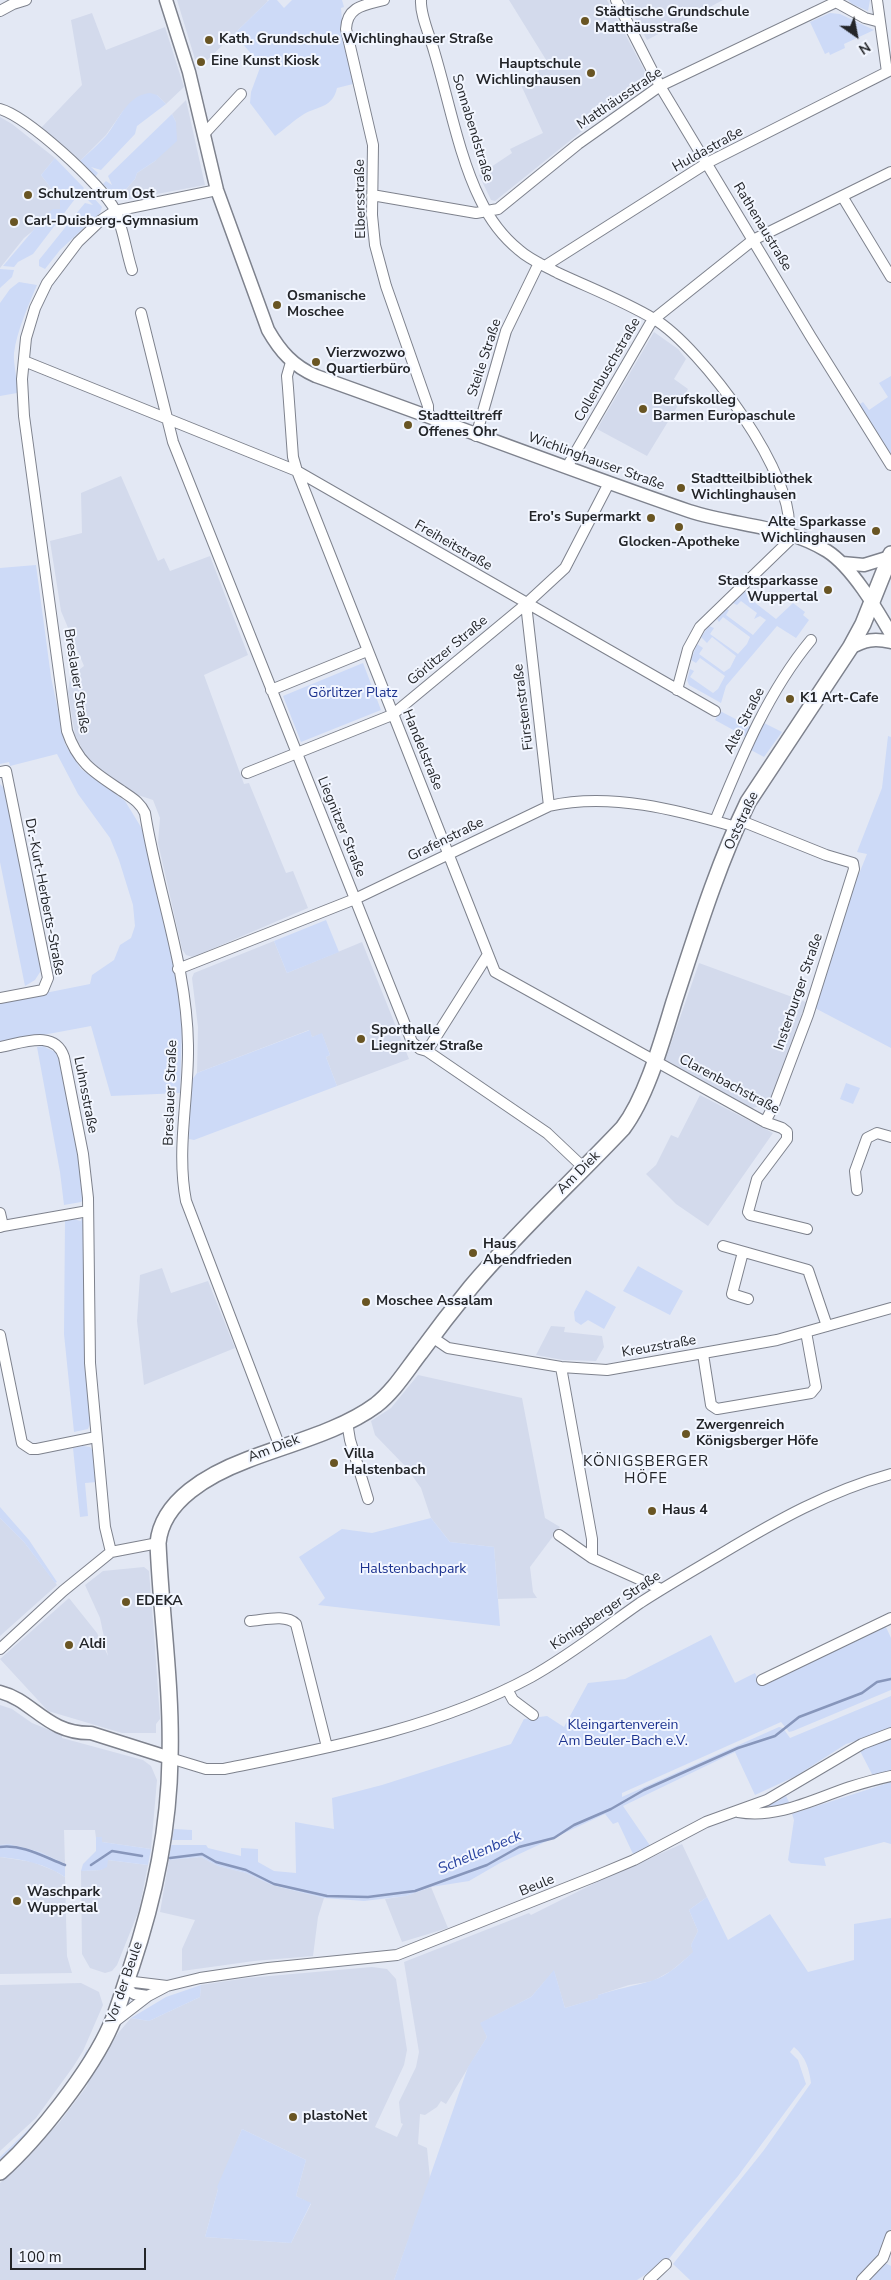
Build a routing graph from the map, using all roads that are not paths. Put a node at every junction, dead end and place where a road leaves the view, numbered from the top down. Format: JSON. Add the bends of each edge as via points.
{"nodes":[{"id":1,"x":26,"y":0,"type":"edge"},
{"id":2,"x":166,"y":0,"type":"edge"},
{"id":3,"x":384,"y":0,"type":"edge"},
{"id":4,"x":421,"y":0,"type":"edge"},
{"id":5,"x":616,"y":0,"type":"edge"},
{"id":6,"x":877,"y":0,"type":"edge"},
{"id":7,"x":836,"y":1,"type":"edge"},
{"id":8,"x":0,"y":11,"type":"edge"},
{"id":9,"x":880,"y":22,"type":"junction"},
{"id":10,"x":889,"y":71,"type":"edge"},
{"id":11,"x":660,"y":86,"type":"junction"},
{"id":12,"x":241,"y":94,"type":"dead end"},
{"id":13,"x":0,"y":109,"type":"edge"},
{"id":14,"x":204,"y":134,"type":"junction"},
{"id":15,"x":708,"y":163,"type":"junction"},
{"id":16,"x":891,"y":172,"type":"edge"},
{"id":17,"x":217,"y":190,"type":"junction"},
{"id":18,"x":372,"y":195,"type":"junction"},
{"id":19,"x":842,"y":196,"type":"junction"},
{"id":20,"x":115,"y":211,"type":"junction"},
{"id":21,"x":487,"y":211,"type":"junction"},
{"id":22,"x":753,"y":240,"type":"junction"},
{"id":23,"x":542,"y":265,"type":"junction"},
{"id":24,"x":132,"y":270,"type":"dead end"},
{"id":25,"x":891,"y":277,"type":"edge"},
{"id":26,"x":141,"y":313,"type":"dead end"},
{"id":27,"x":654,"y":319,"type":"junction"},
{"id":28,"x":24,"y":361,"type":"junction"},
{"id":29,"x":291,"y":362,"type":"junction"},
{"id":30,"x":428,"y":417,"type":"junction"},
{"id":31,"x":169,"y":421,"type":"junction"},
{"id":32,"x":476,"y":436,"type":"junction"},
{"id":33,"x":891,"y":465,"type":"edge"},
{"id":34,"x":566,"y":466,"type":"junction"},
{"id":35,"x":297,"y":471,"type":"junction"},
{"id":36,"x":610,"y":482,"type":"junction"},
{"id":37,"x":791,"y":535,"type":"junction"},
{"id":38,"x":890,"y":556,"type":"edge"},
{"id":39,"x":842,"y":563,"type":"junction"},
{"id":40,"x":526,"y":604,"type":"junction"},
{"id":41,"x":881,"y":611,"type":"edge"},
{"id":42,"x":891,"y":634,"type":"edge"},
{"id":43,"x":811,"y":640,"type":"dead end"},
{"id":44,"x":891,"y":642,"type":"edge"},
{"id":45,"x":850,"y":648,"type":"junction"},
{"id":46,"x":367,"y":651,"type":"junction"},
{"id":47,"x":271,"y":690,"type":"junction"},
{"id":48,"x":677,"y":690,"type":"junction"},
{"id":49,"x":715,"y":711,"type":"dead end"},
{"id":50,"x":392,"y":715,"type":"junction"},
{"id":51,"x":297,"y":754,"type":"junction"},
{"id":52,"x":0,"y":772,"type":"edge"},
{"id":53,"x":247,"y":773,"type":"dead end"},
{"id":54,"x":549,"y":806,"type":"junction"},
{"id":55,"x":715,"y":821,"type":"junction"},
{"id":56,"x":738,"y":824,"type":"junction"},
{"id":57,"x":449,"y":854,"type":"junction"},
{"id":58,"x":854,"y":869,"type":"joint"},
{"id":59,"x":355,"y":899,"type":"junction"},
{"id":60,"x":487,"y":956,"type":"junction"},
{"id":61,"x":178,"y":969,"type":"junction"},
{"id":62,"x":0,"y":998,"type":"edge"},
{"id":63,"x":0,"y":1047,"type":"edge"},
{"id":64,"x":427,"y":1051,"type":"junction"},
{"id":65,"x":654,"y":1060,"type":"junction"},
{"id":66,"x":765,"y":1122,"type":"junction"},
{"id":67,"x":891,"y":1137,"type":"edge"},
{"id":68,"x":584,"y":1168,"type":"junction"},
{"id":69,"x":857,"y":1190,"type":"dead end"},
{"id":70,"x":88,"y":1211,"type":"junction"},
{"id":71,"x":0,"y":1213,"type":"edge"},
{"id":72,"x":1,"y":1227,"type":"edge"},
{"id":73,"x":807,"y":1229,"type":"dead end"},
{"id":74,"x":723,"y":1246,"type":"dead end"},
{"id":75,"x":743,"y":1252,"type":"junction"},
{"id":76,"x":748,"y":1299,"type":"dead end"},
{"id":77,"x":891,"y":1308,"type":"edge"},
{"id":78,"x":827,"y":1326,"type":"junction"},
{"id":79,"x":806,"y":1332,"type":"junction"},
{"id":80,"x":0,"y":1335,"type":"edge"},
{"id":81,"x":432,"y":1337,"type":"junction"},
{"id":82,"x":703,"y":1354,"type":"junction"},
{"id":83,"x":561,"y":1368,"type":"junction"},
{"id":84,"x":347,"y":1422,"type":"junction"},
{"id":85,"x":96,"y":1438,"type":"junction"},
{"id":86,"x":280,"y":1447,"type":"junction"},
{"id":87,"x":891,"y":1474,"type":"edge"},
{"id":88,"x":368,"y":1499,"type":"dead end"},
{"id":89,"x":559,"y":1535,"type":"dead end"},
{"id":90,"x":158,"y":1543,"type":"junction"},
{"id":91,"x":111,"y":1552,"type":"junction"},
{"id":92,"x":592,"y":1558,"type":"junction"},
{"id":93,"x":662,"y":1590,"type":"junction"},
{"id":94,"x":891,"y":1618,"type":"edge"},
{"id":95,"x":250,"y":1621,"type":"dead end"},
{"id":96,"x":0,"y":1649,"type":"edge"},
{"id":97,"x":762,"y":1680,"type":"dead end"},
{"id":98,"x":507,"y":1689,"type":"junction"},
{"id":99,"x":0,"y":1692,"type":"edge"},
{"id":100,"x":533,"y":1715,"type":"dead end"},
{"id":101,"x":891,"y":1733,"type":"edge"},
{"id":102,"x":327,"y":1747,"type":"junction"},
{"id":103,"x":170,"y":1758,"type":"junction"},
{"id":104,"x":891,"y":1776,"type":"edge"},
{"id":105,"x":737,"y":1812,"type":"junction"},
{"id":106,"x":167,"y":1986,"type":"junction"},
{"id":107,"x":124,"y":1987,"type":"junction"},
{"id":108,"x":148,"y":1996,"type":"junction"},
{"id":109,"x":111,"y":2026,"type":"junction"},
{"id":110,"x":0,"y":2172,"type":"edge"},
{"id":111,"x":891,"y":2236,"type":"edge"},
{"id":112,"x":666,"y":2264,"type":"dead end"},
{"id":113,"x":649,"y":2280,"type":"edge"},
{"id":114,"x":862,"y":2280,"type":"edge"}],
"edges":[{"from":1,"to":8,"type":"street"},
{"from":2,"to":14,"type":"street","name":"Wichlinghauser Straße"},
{"from":3,"to":18,"type":"street","name":"Elbersstraße","via":[[352,10],[346,19],[373,145]]},
{"from":4,"to":21,"type":"street","name":"Sonnabendstraße","via":[[471,180]]},
{"from":5,"to":11,"type":"street","name":"Rathenaustraße"},
{"from":6,"to":9,"type":"street"},
{"from":7,"to":9,"type":"street"},
{"from":7,"to":11,"type":"street","name":"Matthäusstraße"},
{"from":9,"to":10,"type":"street"},
{"from":10,"to":15,"type":"street","name":"Huldastraße"},
{"from":11,"to":15,"type":"street","name":"Rathenaustraße"},
{"from":11,"to":21,"type":"street","name":"Matthäusstraße","via":[[578,144],[498,209]]},
{"from":12,"to":14,"type":"street"},
{"from":13,"to":20,"type":"street","via":[[14,115],[58,150],[94,184]]},
{"from":14,"to":17,"type":"street","name":"Wichlinghauser Straße"},
{"from":15,"to":22,"type":"street","name":"Rathenaustraße"},
{"from":15,"to":23,"type":"street","name":"Huldastraße"},
{"from":16,"to":19,"type":"street","name":"Collenbuschstraße"},
{"from":17,"to":20,"type":"street","name":"Breslauer Straße"},
{"from":17,"to":29,"type":"street","name":"Wichlinghauser Straße","via":[[263,319]]},
{"from":18,"to":21,"type":"street","via":[[476,212]]},
{"from":18,"to":30,"type":"street","name":"Elbersstraße","via":[[375,245],[428,406]]},
{"from":19,"to":22,"type":"street","name":"Collenbuschstraße"},
{"from":19,"to":25,"type":"street"},
{"from":20,"to":24,"type":"street"},
{"from":20,"to":28,"type":"street","name":"Breslauer Straße","via":[[78,242],[47,283],[26,338]]},
{"from":21,"to":23,"type":"street","name":"Sonnabendstraße","via":[[519,251]]},
{"from":22,"to":27,"type":"street","name":"Collenbuschstraße"},
{"from":22,"to":33,"type":"street","name":"Rathenaustraße"},
{"from":23,"to":27,"type":"street","name":"Sonnabendstraße"},
{"from":23,"to":32,"type":"street","name":"Steile Straße","via":[[506,331]]},
{"from":26,"to":31,"type":"street"},
{"from":27,"to":34,"type":"street","name":"Collenbuschstraße"},
{"from":27,"to":37,"type":"street","name":"Sonnabendstraße","via":[[704,366],[766,454],[790,516]]},
{"from":28,"to":31,"type":"street","name":"Freiheitstraße"},
{"from":28,"to":61,"type":"street","name":"Breslauer Straße","via":[[25,424],[67,731],[84,764],[137,802],[145,813]]},
{"from":29,"to":30,"type":"street","name":"Wichlinghauser Straße","via":[[316,376]]},
{"from":29,"to":35,"type":"street","name":"Handelstraße","via":[[287,376],[293,457]]},
{"from":30,"to":32,"type":"street","name":"Wichlinghauser Straße"},
{"from":31,"to":35,"type":"street","name":"Freiheitstraße"},
{"from":31,"to":47,"type":"street","name":"Liegnitzer Straße","via":[[173,442]]},
{"from":32,"to":34,"type":"street","name":"Wichlinghauser Straße"},
{"from":34,"to":36,"type":"street","name":"Wichlinghauser Straße"},
{"from":35,"to":40,"type":"street","name":"Freiheitstraße"},
{"from":35,"to":46,"type":"street","name":"Handelstraße"},
{"from":36,"to":37,"type":"street","name":"Wichlinghauser Straße","via":[[692,512]]},
{"from":36,"to":40,"type":"street","name":"Görlitzer Straße","via":[[565,568]]},
{"from":37,"to":39,"type":"street","name":"Wichlinghauser Straße","via":[[827,551]]},
{"from":37,"to":48,"type":"street","via":[[700,627],[688,649]]},
{"from":38,"to":39,"type":"street","via":[[864,564]]},
{"from":38,"to":41,"type":"main road","name":"Oststraße"},
{"from":39,"to":41,"type":"street","name":"Wichlinghauser Straße"},
{"from":40,"to":48,"type":"street","name":"Freiheitstraße"},
{"from":40,"to":50,"type":"street","name":"Görlitzer Straße"},
{"from":40,"to":54,"type":"street","name":"Fürstenstraße"},
{"from":41,"to":42,"type":"street","name":"Wichlinghauser Straße"},
{"from":41,"to":45,"type":"main road","name":"Oststraße","via":[[863,624]]},
{"from":43,"to":55,"type":"street","name":"Alte Straße","via":[[775,691],[755,727]]},
{"from":44,"to":45,"type":"street","via":[[876,638]]},
{"from":45,"to":56,"type":"main road","name":"Oststraße","via":[[748,802]]},
{"from":46,"to":47,"type":"street"},
{"from":46,"to":50,"type":"street","name":"Handelstraße"},
{"from":47,"to":51,"type":"street","name":"Liegnitzer Straße"},
{"from":48,"to":49,"type":"street","name":"Freiheitstraße"},
{"from":50,"to":51,"type":"street","name":"Görlitzer Straße"},
{"from":50,"to":57,"type":"street","name":"Handelstraße"},
{"from":51,"to":53,"type":"street","name":"Görlitzer Straße"},
{"from":51,"to":59,"type":"street","name":"Liegnitzer Straße"},
{"from":52,"to":62,"type":"street","name":"Dr.-Kurt-Herberts-Straße","via":[[6,772],[48,978],[43,990]]},
{"from":54,"to":55,"type":"street","name":"Grafenstraße","via":[[574,802],[669,808]]},
{"from":54,"to":57,"type":"street","name":"Grafenstraße"},
{"from":55,"to":56,"type":"street","name":"Grafenstraße"},
{"from":56,"to":58,"type":"street","name":"Grafenstraße","via":[[853,863]]},
{"from":56,"to":65,"type":"main road","name":"Oststraße"},
{"from":57,"to":59,"type":"street","name":"Grafenstraße"},
{"from":57,"to":60,"type":"street","name":"Handelstraße"},
{"from":58,"to":66,"type":"street","name":"Insterburger Straße","via":[[808,1015]]},
{"from":59,"to":61,"type":"street","name":"Grafenstraße"},
{"from":59,"to":64,"type":"street","name":"Liegnitzer Straße","via":[[412,1042]]},
{"from":60,"to":64,"type":"street"},
{"from":60,"to":65,"type":"street","name":"Handelstraße","via":[[495,972]]},
{"from":61,"to":86,"type":"street","name":"Breslauer Straße","via":[[188,1045],[182,1148],[186,1201]]},
{"from":63,"to":70,"type":"street","name":"Luhnsstraße","via":[[36,1040],[49,1040],[60,1047],[82,1154]]},
{"from":64,"to":68,"type":"street","name":"Liegnitzer Straße","via":[[547,1133]]},
{"from":65,"to":66,"type":"street","name":"Clarenbachstraße"},
{"from":65,"to":68,"type":"main road","name":"Am Diek","via":[[628,1123]]},
{"from":66,"to":73,"type":"street","name":"Clarenbachstraße","via":[[782,1128],[788,1136],[757,1179],[748,1214]]},
{"from":67,"to":69,"type":"street","via":[[877,1133],[867,1138],[855,1171]]},
{"from":68,"to":81,"type":"main road","name":"Am Diek","via":[[498,1256]]},
{"from":70,"to":72,"type":"street"},
{"from":70,"to":85,"type":"street","name":"Luhnsstraße","via":[[90,1363]]},
{"from":71,"to":72,"type":"street"},
{"from":74,"to":75,"type":"street"},
{"from":75,"to":76,"type":"street","via":[[732,1294]]},
{"from":75,"to":78,"type":"street","via":[[808,1270]]},
{"from":77,"to":78,"type":"street","name":"Kreuzstraße"},
{"from":78,"to":79,"type":"street","name":"Kreuzstraße"},
{"from":79,"to":82,"type":"street","name":"Kreuzstraße"},
{"from":79,"to":82,"type":"street","via":[[816,1386],[811,1393],[717,1409],[711,1405]]},
{"from":80,"to":85,"type":"street","via":[[22,1443],[37,1449]]},
{"from":81,"to":83,"type":"street","name":"Kreuzstraße","via":[[448,1348]]},
{"from":81,"to":84,"type":"main road","name":"Am Diek","via":[[386,1396]]},
{"from":82,"to":83,"type":"street","name":"Kreuzstraße","via":[[607,1370]]},
{"from":83,"to":92,"type":"street","via":[[592,1539]]},
{"from":84,"to":86,"type":"main road","name":"Am Diek"},
{"from":84,"to":88,"type":"street"},
{"from":85,"to":91,"type":"street","name":"Luhnsstraße","via":[[105,1527]]},
{"from":86,"to":90,"type":"main road","name":"Am Diek","via":[[236,1464],[191,1491],[166,1515]]},
{"from":87,"to":93,"type":"street","name":"Königsberger Straße","via":[[846,1487],[805,1505]]},
{"from":89,"to":92,"type":"street"},
{"from":90,"to":91,"type":"street"},
{"from":90,"to":103,"type":"main road","name":"Am Diek","via":[[169,1674]]},
{"from":91,"to":96,"type":"street"},
{"from":92,"to":93,"type":"street"},
{"from":93,"to":98,"type":"street","name":"Königsberger Straße","via":[[553,1664]]},
{"from":94,"to":97,"type":"street"},
{"from":95,"to":102,"type":"street","via":[[283,1618],[296,1624]]},
{"from":98,"to":100,"type":"street","via":[[513,1700]]},
{"from":98,"to":102,"type":"street","name":"Königsberger Straße","via":[[413,1724]]},
{"from":99,"to":103,"type":"street","via":[[52,1724]]},
{"from":101,"to":105,"type":"street","name":"Beule","via":[[856,1748],[786,1791]]},
{"from":102,"to":103,"type":"street","name":"Königsberger Straße","via":[[214,1770]]},
{"from":103,"to":107,"type":"main road","name":"Vor der Beule","via":[[156,1883]]},
{"from":104,"to":105,"type":"street","via":[[793,1808],[749,1814]]},
{"from":105,"to":106,"type":"street","name":"Beule","via":[[706,1822],[604,1873],[396,1955],[268,1968]]},
{"from":106,"to":107,"type":"street","name":"Beule","via":[[134,1982]]},
{"from":106,"to":108,"type":"street","name":"Beule"},
{"from":107,"to":108,"type":"street","via":[[134,1994]]},
{"from":107,"to":109,"type":"main road","name":"Vor der Beule"},
{"from":108,"to":109,"type":"street","name":"Beule"},
{"from":109,"to":110,"type":"main road","name":"Vor der Beule","via":[[70,2092],[20,2153]]},
{"from":111,"to":114,"type":"street","via":[[883,2258]]},
{"from":112,"to":113,"type":"street"}]}
